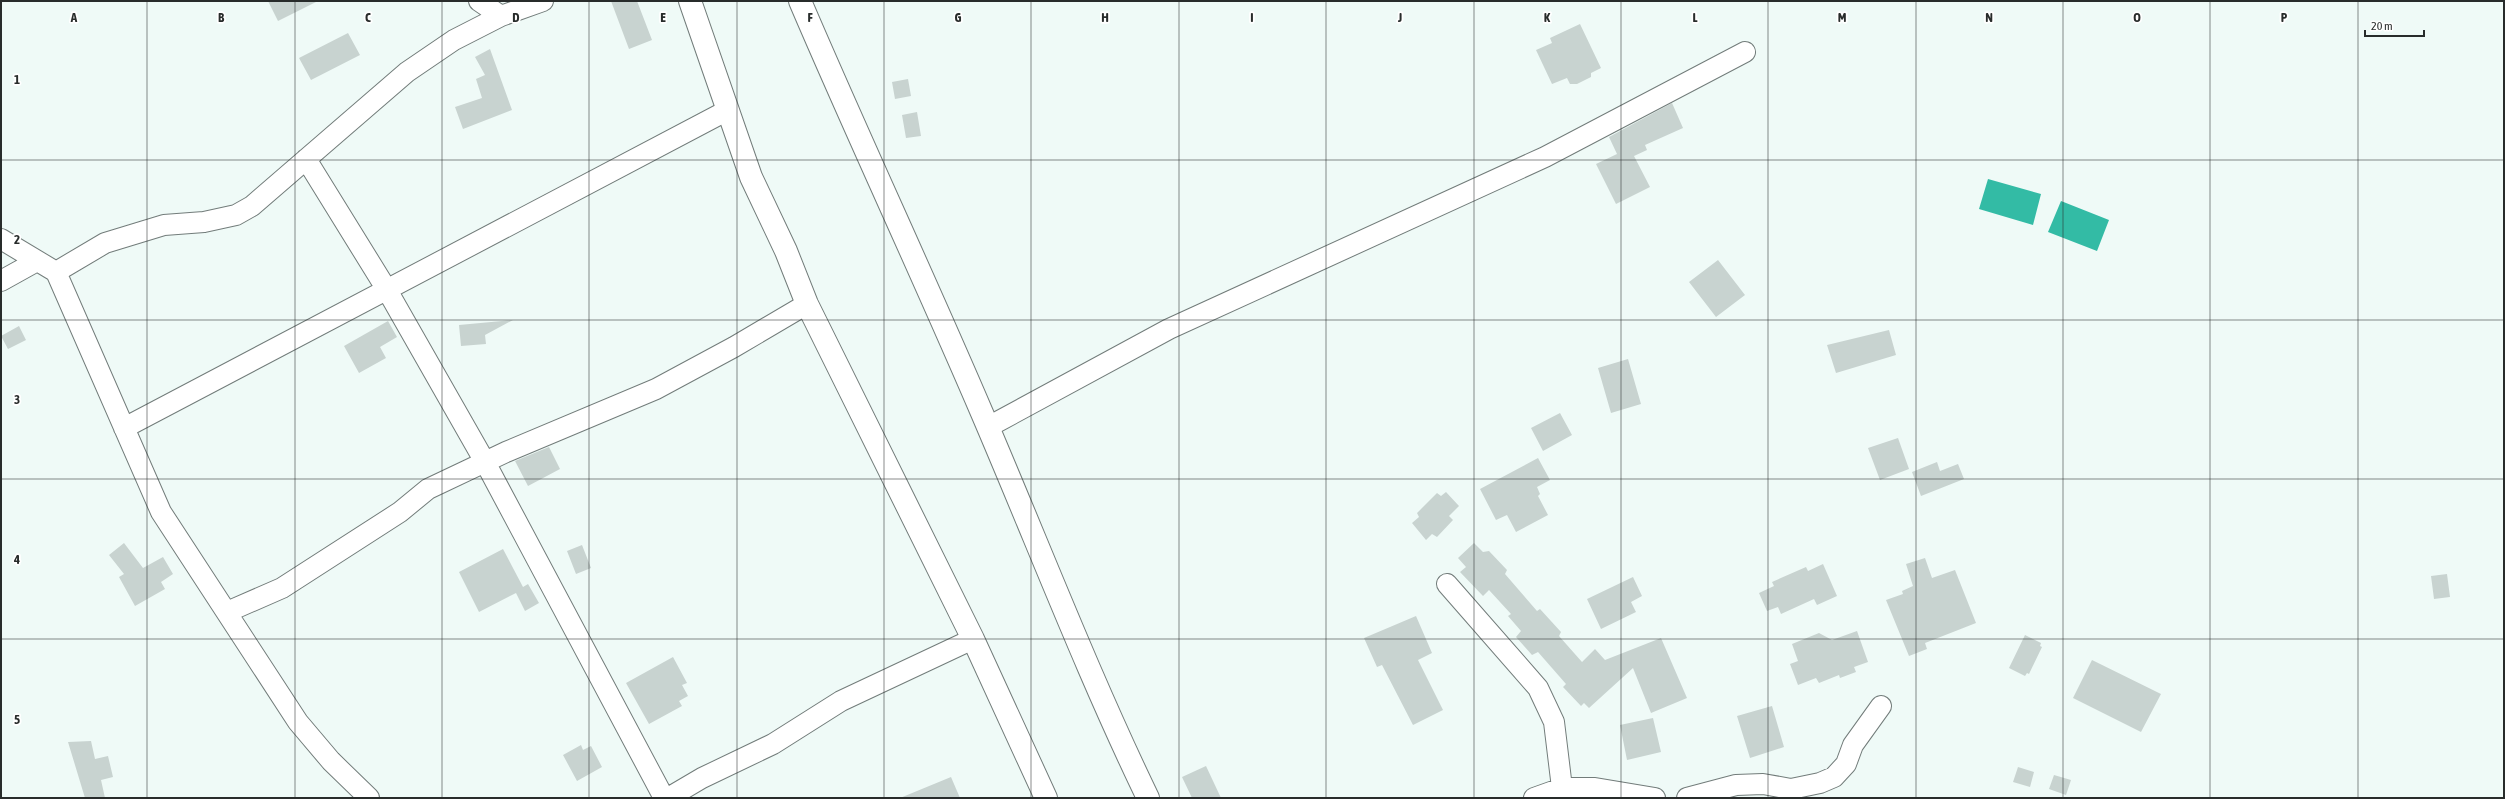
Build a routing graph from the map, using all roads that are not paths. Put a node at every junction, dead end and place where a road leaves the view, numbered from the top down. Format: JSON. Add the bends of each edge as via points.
{"nodes":[{"id":1,"x":480,"y":1,"type":"edge"},
{"id":2,"x":543,"y":1,"type":"edge"},
{"id":3,"x":690,"y":1,"type":"edge"},
{"id":4,"x":800,"y":1,"type":"edge"},
{"id":5,"x":501,"y":16,"type":"junction"},
{"id":6,"x":1745,"y":52,"type":"dead end"},
{"id":7,"x":728,"y":110,"type":"junction"},
{"id":8,"x":306,"y":160,"type":"junction"},
{"id":9,"x":1,"y":239,"type":"edge"},
{"id":10,"x":37,"y":261,"type":"junction"},
{"id":11,"x":56,"y":272,"type":"junction"},
{"id":12,"x":1,"y":281,"type":"edge"},
{"id":13,"x":387,"y":290,"type":"junction"},
{"id":14,"x":807,"y":304,"type":"junction"},
{"id":15,"x":988,"y":427,"type":"junction"},
{"id":16,"x":124,"y":428,"type":"junction"},
{"id":17,"x":485,"y":462,"type":"junction"},
{"id":18,"x":1447,"y":584,"type":"dead end"},
{"id":19,"x":227,"y":612,"type":"junction"},
{"id":20,"x":973,"y":639,"type":"junction"},
{"id":21,"x":1881,"y":706,"type":"dead end"},
{"id":22,"x":1562,"y":788,"type":"junction"},
{"id":23,"x":369,"y":798,"type":"edge"},
{"id":24,"x":664,"y":798,"type":"edge"},
{"id":25,"x":668,"y":798,"type":"edge"},
{"id":26,"x":1046,"y":798,"type":"edge"},
{"id":27,"x":1148,"y":798,"type":"edge"},
{"id":28,"x":1534,"y":798,"type":"edge"},
{"id":29,"x":1655,"y":798,"type":"edge"},
{"id":30,"x":1687,"y":798,"type":"edge"}],
"edges":[{"from":1,"to":5,"type":"street"},
{"from":2,"to":5,"type":"street"},
{"from":3,"to":7,"type":"street"},
{"from":4,"to":15,"type":"street","via":[[830,74]]},
{"from":5,"to":8,"type":"street","via":[[454,40],[407,72]]},
{"from":6,"to":15,"type":"street","via":[[1545,157],[1169,329]]},
{"from":7,"to":13,"type":"street"},
{"from":7,"to":14,"type":"street","via":[[751,178],[786,251]]},
{"from":8,"to":11,"type":"street","via":[[252,206],[236,215],[204,222],[164,226],[105,243]]},
{"from":8,"to":13,"type":"street"},
{"from":9,"to":10,"type":"street"},
{"from":10,"to":11,"type":"street"},
{"from":10,"to":12,"type":"street"},
{"from":11,"to":16,"type":"street"},
{"from":13,"to":16,"type":"street"},
{"from":13,"to":17,"type":"street"},
{"from":14,"to":17,"type":"street","via":[[734,348],[656,389]]},
{"from":14,"to":20,"type":"street"},
{"from":15,"to":27,"type":"street","via":[[1108,714]]},
{"from":16,"to":19,"type":"street","via":[[160,512],[190,561]]},
{"from":17,"to":19,"type":"street","via":[[428,489],[400,512],[282,588]]},
{"from":17,"to":24,"type":"street"},
{"from":18,"to":22,"type":"street","via":[[1538,688],[1554,722]]},
{"from":19,"to":23,"type":"street","via":[[298,722],[331,761]]},
{"from":20,"to":25,"type":"street","via":[[842,701],[773,744],[702,778]]},
{"from":20,"to":26,"type":"street"},
{"from":21,"to":30,"type":"street","via":[[1853,745],[1846,764],[1834,777],[1820,783],[1791,789],[1763,784],[1736,785]]},
{"from":22,"to":28,"type":"street"},
{"from":22,"to":29,"type":"street","via":[[1594,788]]}]}
